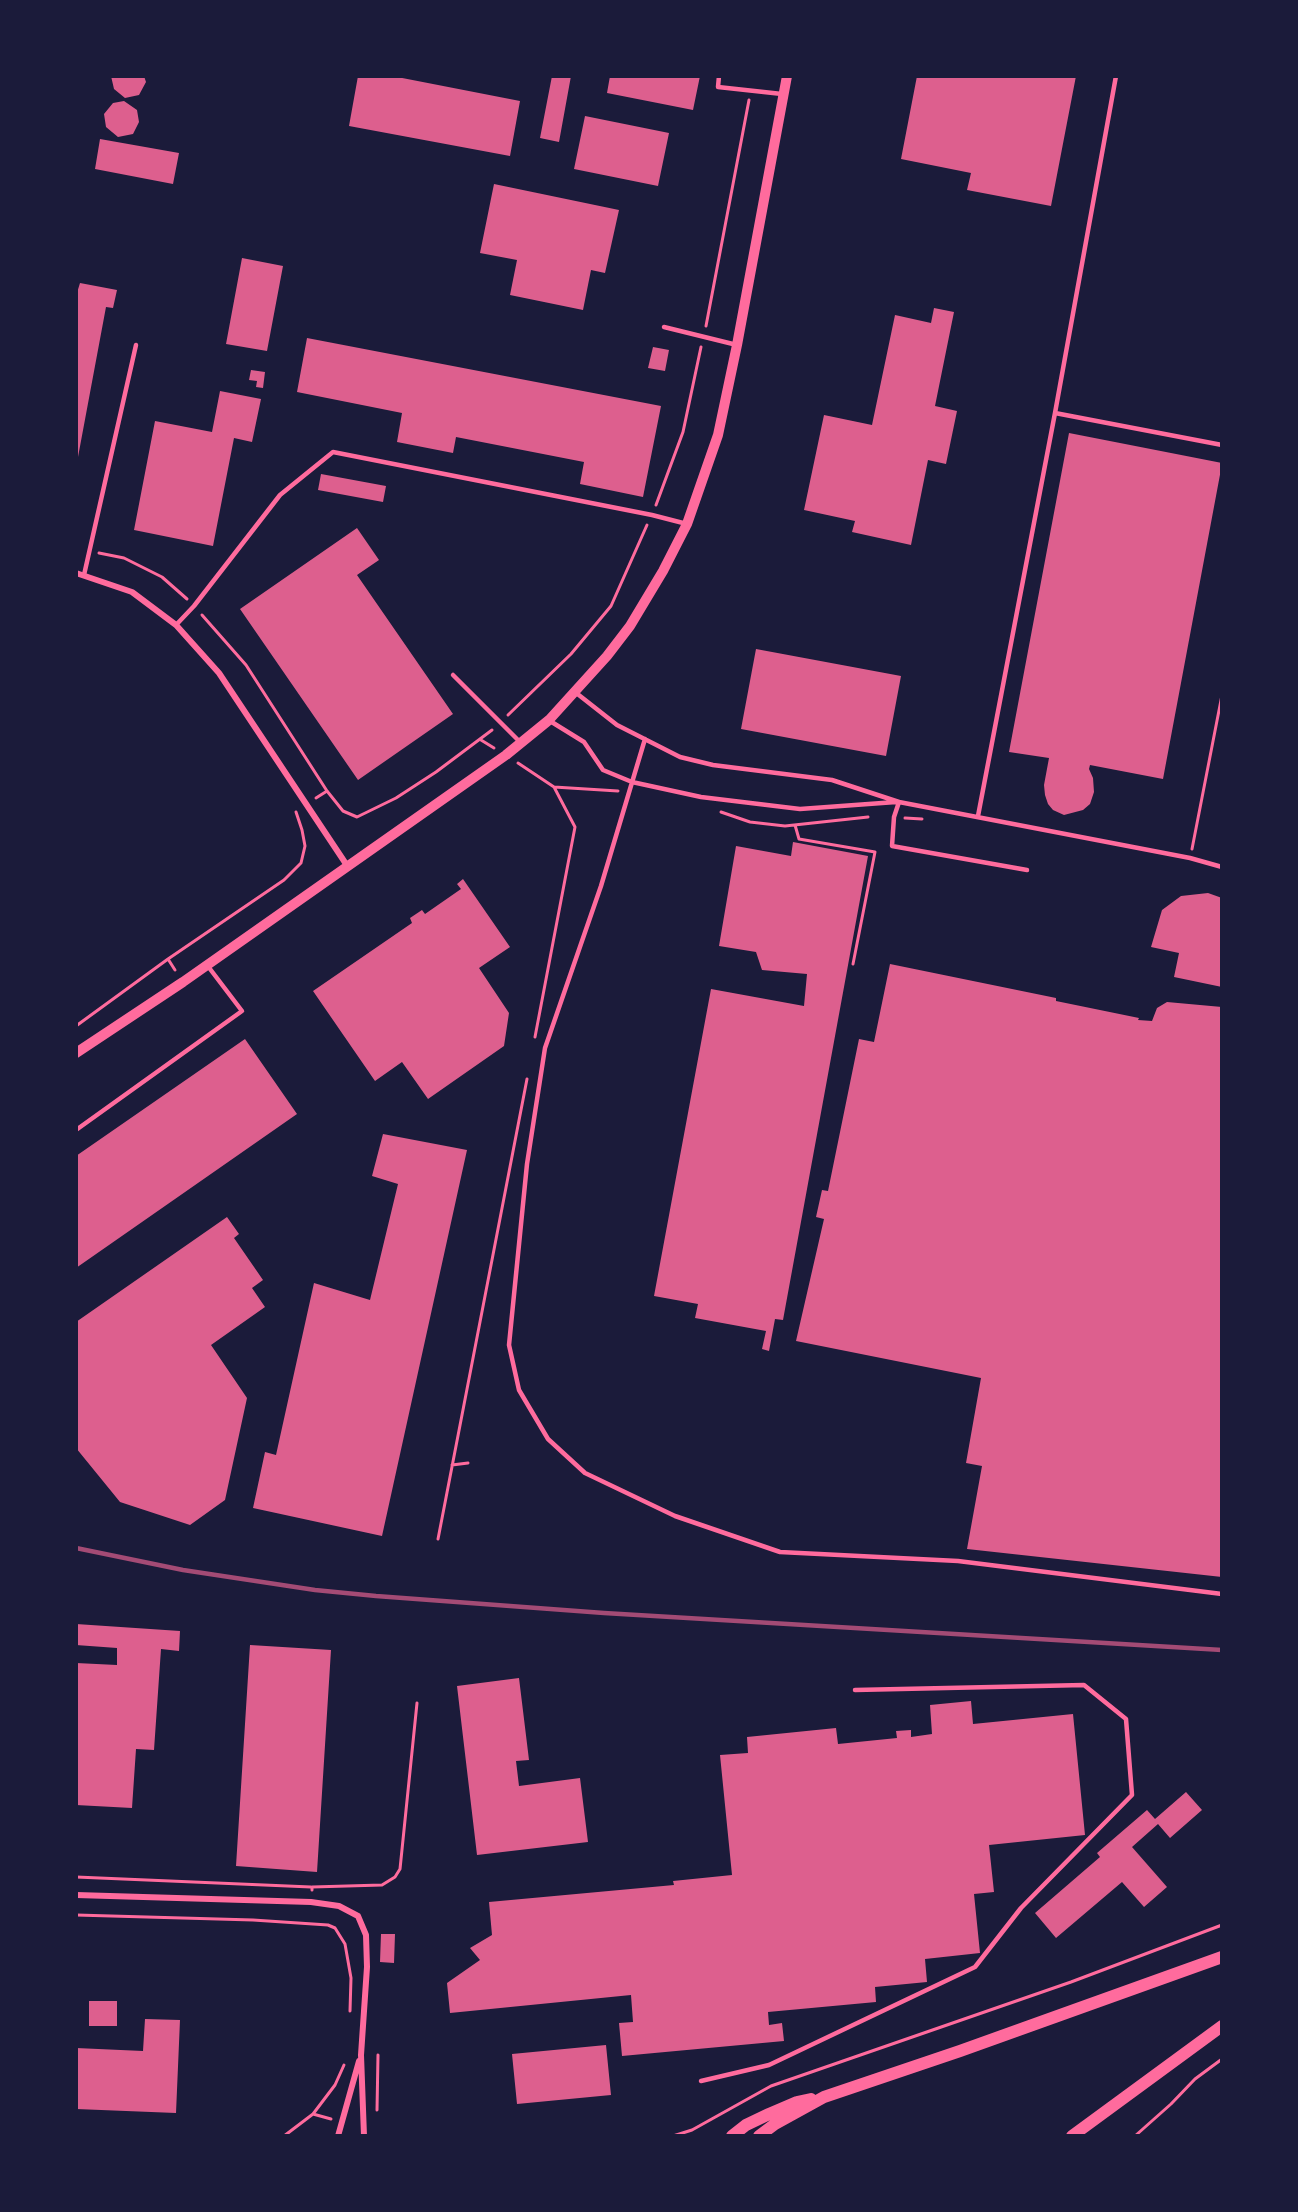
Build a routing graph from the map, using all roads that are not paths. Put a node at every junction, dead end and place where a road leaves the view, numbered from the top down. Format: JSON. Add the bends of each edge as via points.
{"nodes":[{"id":1,"x":719,"y":76,"type":"edge"},
{"id":2,"x":787,"y":76,"type":"edge"},
{"id":3,"x":1116,"y":76,"type":"edge"},
{"id":4,"x":784,"y":94,"type":"junction"},
{"id":5,"x":664,"y":327,"type":"dead end"},
{"id":6,"x":136,"y":345,"type":"dead end"},
{"id":7,"x":738,"y":345,"type":"junction"},
{"id":8,"x":1055,"y":413,"type":"junction"},
{"id":9,"x":1221,"y":445,"type":"edge"},
{"id":10,"x":687,"y":524,"type":"junction"},
{"id":11,"x":76,"y":573,"type":"edge"},
{"id":12,"x":84,"y":575,"type":"junction"},
{"id":13,"x":176,"y":625,"type":"junction"},
{"id":14,"x":453,"y":675,"type":"dead end"},
{"id":15,"x":575,"y":692,"type":"junction"},
{"id":16,"x":549,"y":720,"type":"junction"},
{"id":17,"x":645,"y":739,"type":"junction"},
{"id":18,"x":522,"y":743,"type":"junction"},
{"id":19,"x":632,"y":782,"type":"junction"},
{"id":20,"x":899,"y":802,"type":"junction"},
{"id":21,"x":978,"y":816,"type":"junction"},
{"id":22,"x":348,"y":867,"type":"junction"},
{"id":23,"x":1221,"y":867,"type":"edge"},
{"id":24,"x":1027,"y":870,"type":"dead end"},
{"id":25,"x":207,"y":965,"type":"junction"},
{"id":26,"x":76,"y":1053,"type":"edge"},
{"id":27,"x":76,"y":1130,"type":"edge"},
{"id":28,"x":1221,"y":1594,"type":"edge"},
{"id":29,"x":855,"y":1690,"type":"dead end"},
{"id":30,"x":76,"y":1895,"type":"edge"},
{"id":31,"x":1221,"y":1957,"type":"edge"},
{"id":32,"x":1221,"y":2026,"type":"edge"},
{"id":33,"x":361,"y":2055,"type":"junction"},
{"id":34,"x":701,"y":2081,"type":"dead end"},
{"id":35,"x":824,"y":2097,"type":"junction"},
{"id":36,"x":338,"y":2136,"type":"edge"},
{"id":37,"x":364,"y":2136,"type":"edge"},
{"id":38,"x":732,"y":2136,"type":"edge"},
{"id":39,"x":759,"y":2136,"type":"edge"},
{"id":40,"x":1072,"y":2136,"type":"edge"}],
"edges":[{"from":1,"to":4,"type":"lane","via":[[717,87]]},
{"from":2,"to":4,"type":"street"},
{"from":3,"to":8,"type":"lane"},
{"from":4,"to":7,"type":"street"},
{"from":5,"to":7,"type":"lane"},
{"from":6,"to":12,"type":"lane"},
{"from":7,"to":10,"type":"street","via":[[718,435]]},
{"from":8,"to":9,"type":"lane"},
{"from":8,"to":21,"type":"lane"},
{"from":10,"to":13,"type":"lane","via":[[333,452],[280,495]]},
{"from":10,"to":15,"type":"street","via":[[630,626]]},
{"from":11,"to":12,"type":"street"},
{"from":12,"to":13,"type":"street","via":[[132,592]]},
{"from":13,"to":22,"type":"street","via":[[219,673]]},
{"from":14,"to":18,"type":"lane"},
{"from":15,"to":16,"type":"street"},
{"from":15,"to":17,"type":"lane","via":[[617,725]]},
{"from":16,"to":18,"type":"street"},
{"from":16,"to":19,"type":"lane","via":[[584,742],[603,770]]},
{"from":17,"to":19,"type":"lane"},
{"from":17,"to":20,"type":"lane","via":[[680,757],[832,780]]},
{"from":18,"to":22,"type":"street"},
{"from":19,"to":20,"type":"lane","via":[[701,797],[800,809]]},
{"from":19,"to":28,"type":"lane","via":[[545,1048],[526,1164],[509,1345],[519,1390],[548,1439],[585,1473],[675,1516],[780,1552],[958,1561]]},
{"from":20,"to":21,"type":"lane"},
{"from":20,"to":24,"type":"lane","via":[[892,846]]},
{"from":21,"to":23,"type":"lane"},
{"from":22,"to":25,"type":"street"},
{"from":25,"to":26,"type":"street"},
{"from":25,"to":27,"type":"lane","via":[[242,1011]]},
{"from":29,"to":34,"type":"lane","via":[[1084,1684],[1126,1719],[1132,1795],[1021,1908],[975,1967],[769,2065]]},
{"from":30,"to":33,"type":"street","via":[[311,1902],[351,1911],[358,1916],[366,1935]]},
{"from":31,"to":35,"type":"main road"},
{"from":32,"to":40,"type":"main road"},
{"from":33,"to":36,"type":"street"},
{"from":33,"to":37,"type":"street"},
{"from":35,"to":38,"type":"main road","via":[[797,2102],[746,2125]]},
{"from":35,"to":39,"type":"main road"}]}
